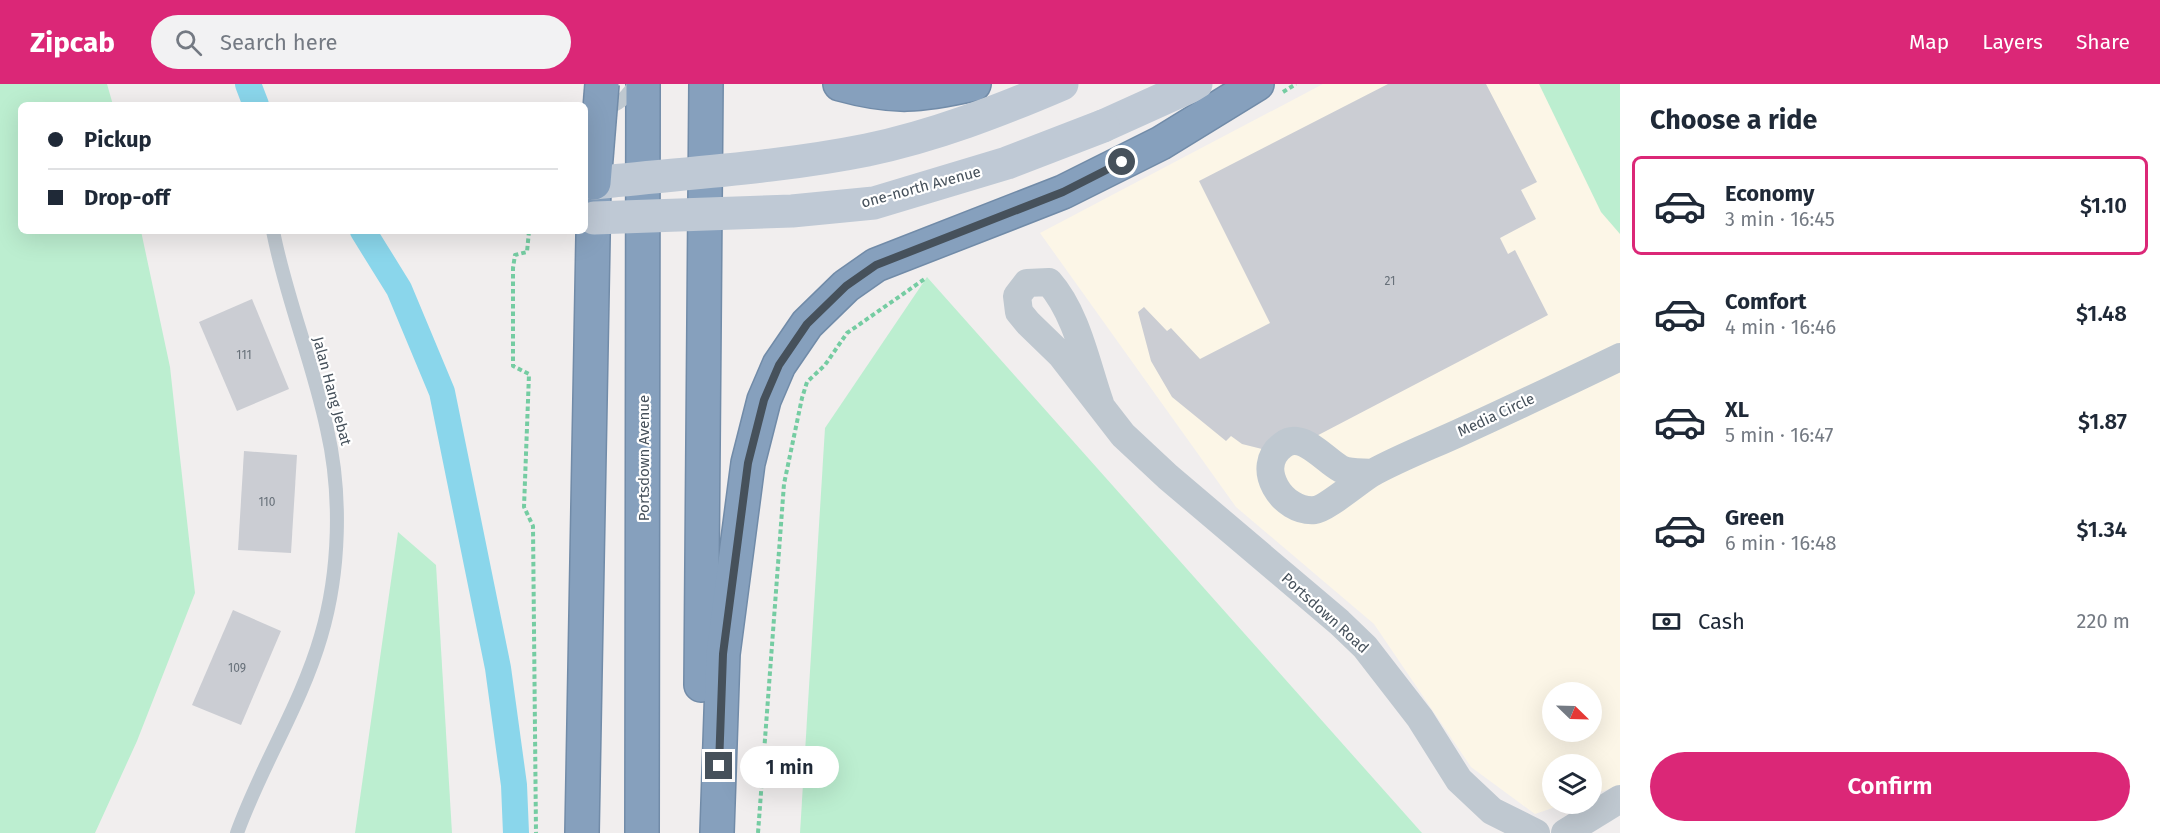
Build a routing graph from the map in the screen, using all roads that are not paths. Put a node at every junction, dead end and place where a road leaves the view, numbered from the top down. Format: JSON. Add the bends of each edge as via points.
{"nodes":[{"id":1,"x":635,"y":84,"type":"edge"},
{"id":2,"x":643,"y":84,"type":"edge"},
{"id":3,"x":706,"y":84,"type":"edge"},
{"id":4,"x":840,"y":84,"type":"edge"},
{"id":5,"x":974,"y":84,"type":"edge"},
{"id":6,"x":1062,"y":84,"type":"edge"},
{"id":7,"x":1196,"y":84,"type":"edge"},
{"id":8,"x":1257,"y":84,"type":"edge"},
{"id":9,"x":608,"y":95,"type":"edge"},
{"id":10,"x":588,"y":110,"type":"edge"},
{"id":11,"x":644,"y":147,"type":"junction"},
{"id":12,"x":594,"y":183,"type":"junction"},
{"id":13,"x":594,"y":218,"type":"junction"},
{"id":14,"x":274,"y":234,"type":"edge"},
{"id":15,"x":1620,"y":357,"type":"edge"},
{"id":16,"x":1100,"y":403,"type":"dead end"},
{"id":17,"x":1372,"y":473,"type":"dead end"},
{"id":18,"x":1620,"y":799,"type":"edge"},
{"id":19,"x":1620,"y":810,"type":"edge"},
{"id":20,"x":582,"y":819,"type":"edge"},
{"id":21,"x":237,"y":833,"type":"edge"},
{"id":22,"x":642,"y":833,"type":"edge"},
{"id":23,"x":699,"y":833,"type":"edge"},
{"id":24,"x":717,"y":833,"type":"edge"},
{"id":25,"x":1536,"y":833,"type":"edge"},
{"id":26,"x":1565,"y":833,"type":"edge"},
{"id":27,"x":1608,"y":833,"type":"edge"}],
"edges":[{"from":1,"to":9,"type":"lane","via":[[628,96]]},
{"from":2,"to":11,"type":"highway","name":"Portsdown Avenue"},
{"from":3,"to":23,"type":"highway"},
{"from":4,"to":5,"type":"highway","via":[[877,94],[927,95]]},
{"from":6,"to":12,"type":"street","bridge":true,"via":[[988,116],[867,150]]},
{"from":7,"to":13,"type":"street","name":"one-north Avenue","bridge":true,"via":[[1007,163],[874,203],[792,211]]},
{"from":8,"to":24,"type":"highway","via":[[1161,142],[1063,192],[876,265],[846,286],[807,324],[779,365],[764,400],[748,463],[723,654]]},
{"from":9,"to":10,"type":"lane"},
{"from":9,"to":11,"type":"lane","via":[[631,116]]},
{"from":9,"to":12,"type":"highway","bridge":true},
{"from":11,"to":22,"type":"highway","name":"Portsdown Avenue"},
{"from":12,"to":13,"type":"highway"},
{"from":13,"to":20,"type":"highway"},
{"from":14,"to":21,"type":"lane","name":"Jalan Hang Jebat","via":[[332,452],[334,558],[321,636],[306,681],[264,765]]},
{"from":15,"to":17,"type":"street","name":"Media Circle"},
{"from":16,"to":25,"type":"street","name":"Portsdown Road","via":[[1124,435],[1168,477],[1365,647],[1420,718],[1459,780],[1492,811]]},
{"from":18,"to":26,"type":"street"},
{"from":19,"to":27,"type":"street"}]}
